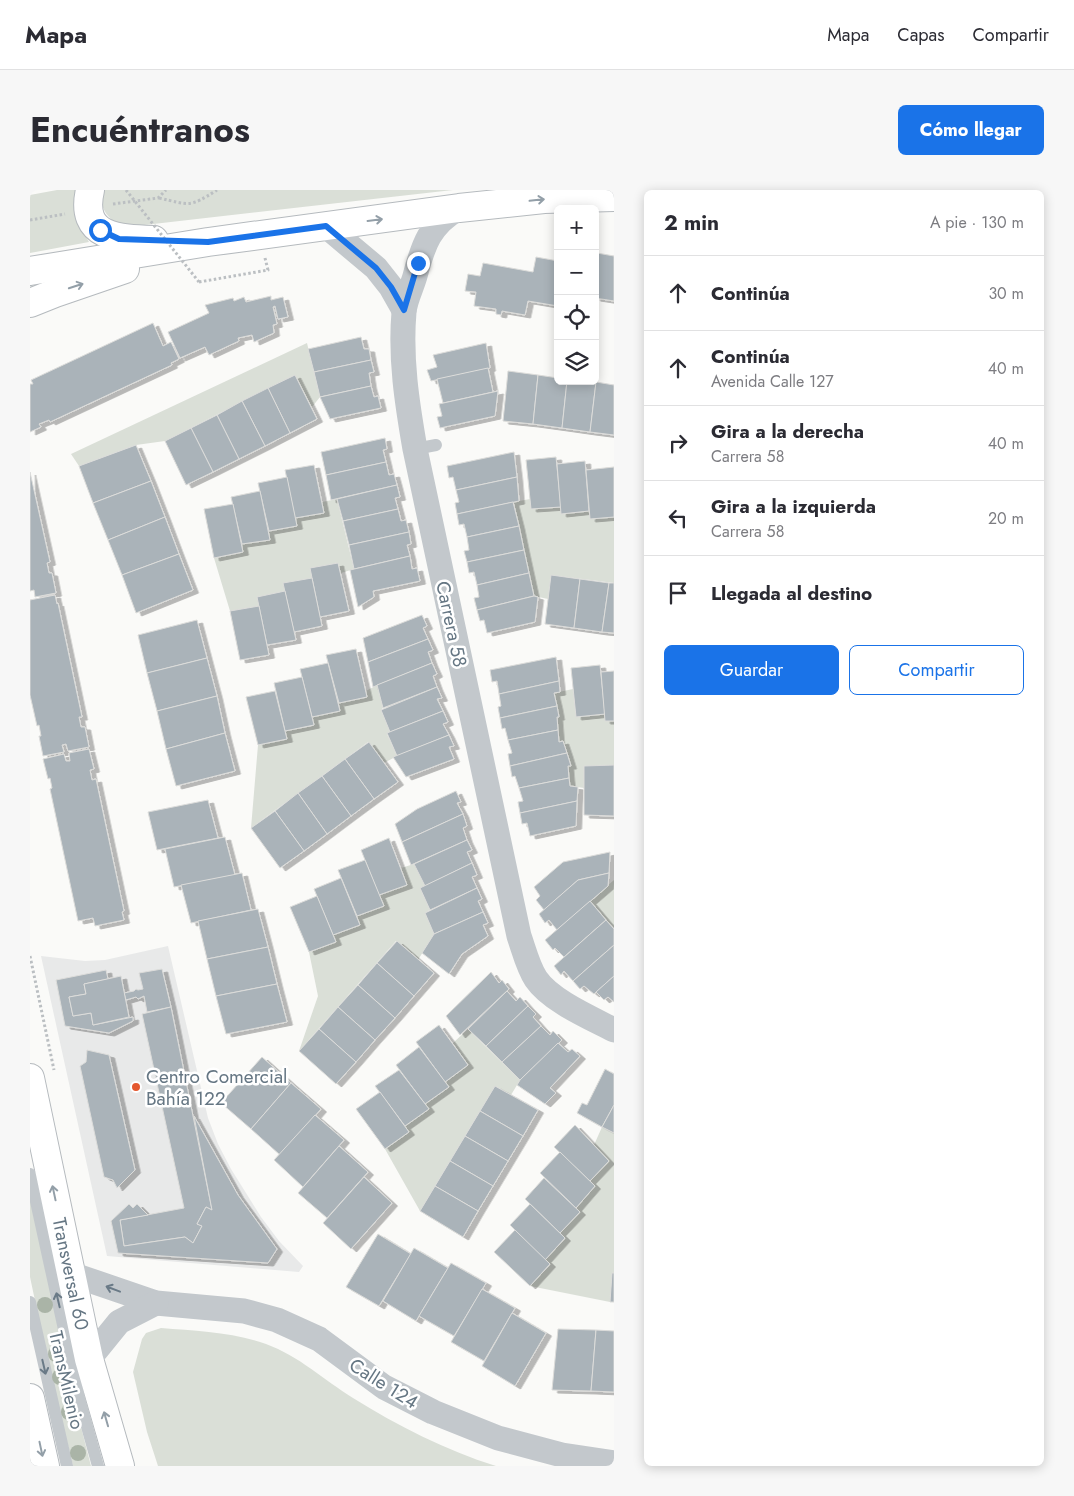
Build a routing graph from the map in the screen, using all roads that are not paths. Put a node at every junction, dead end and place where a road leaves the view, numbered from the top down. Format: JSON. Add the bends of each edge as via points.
{"nodes":[{"id":1,"x":90,"y":190,"type":"edge"},
{"id":2,"x":614,"y":197,"type":"edge"},
{"id":3,"x":459,"y":208,"type":"junction"},
{"id":4,"x":326,"y":226,"type":"junction"},
{"id":5,"x":208,"y":242,"type":"junction"},
{"id":6,"x":30,"y":271,"type":"edge"},
{"id":7,"x":30,"y":303,"type":"edge"},
{"id":8,"x":404,"y":310,"type":"junction"},
{"id":9,"x":614,"y":1030,"type":"edge"},
{"id":10,"x":30,"y":1078,"type":"edge"},
{"id":11,"x":30,"y":1174,"type":"edge"},
{"id":12,"x":71,"y":1274,"type":"junction"},
{"id":13,"x":30,"y":1302,"type":"edge"},
{"id":14,"x":156,"y":1303,"type":"junction"},
{"id":15,"x":89,"y":1359,"type":"junction"},
{"id":16,"x":30,"y":1398,"type":"edge"},
{"id":17,"x":614,"y":1463,"type":"edge"},
{"id":18,"x":44,"y":1466,"type":"edge"},
{"id":19,"x":67,"y":1466,"type":"edge"},
{"id":20,"x":98,"y":1466,"type":"edge"},
{"id":21,"x":120,"y":1466,"type":"edge"}],
"edges":[{"from":1,"to":5,"type":"main road","via":[[90,216],[100,230],[109,235],[133,240]]},
{"from":3,"to":2,"type":"main road","one_way":true,"via":[[544,199]]},
{"from":4,"to":3,"type":"main road","one_way":true},
{"from":3,"to":8,"type":"street","name":"Carrera 58","via":[[435,226],[426,240]]},
{"from":4,"to":5,"type":"main road"},
{"from":4,"to":8,"type":"street","name":"Carrera 58","via":[[376,268]]},
{"from":5,"to":6,"type":"main road"},
{"from":7,"to":5,"type":"main road","one_way":true},
{"from":8,"to":9,"type":"street","name":"Carrera 58","via":[[404,386],[425,447],[519,936],[536,980],[558,1000]]},
{"from":12,"to":10,"type":"main road","name":"Transversal 60","one_way":true},
{"from":20,"to":11,"type":"lane","name":"TransMilenio","one_way":true,"via":[[79,1398]]},
{"from":14,"to":12,"type":"street","name":"Calle 124","one_way":true},
{"from":12,"to":15,"type":"main road","name":"Transversal 60"},
{"from":13,"to":19,"type":"lane","name":"TransMilenio","one_way":true},
{"from":14,"to":15,"type":"street","via":[[119,1322]]},
{"from":14,"to":17,"type":"street","name":"Calle 124","via":[[244,1310],[277,1320],[319,1340],[384,1387],[433,1412],[498,1438],[562,1455]]},
{"from":21,"to":15,"type":"main road","name":"Transversal 60","one_way":true},
{"from":16,"to":18,"type":"main road","one_way":true}]}
